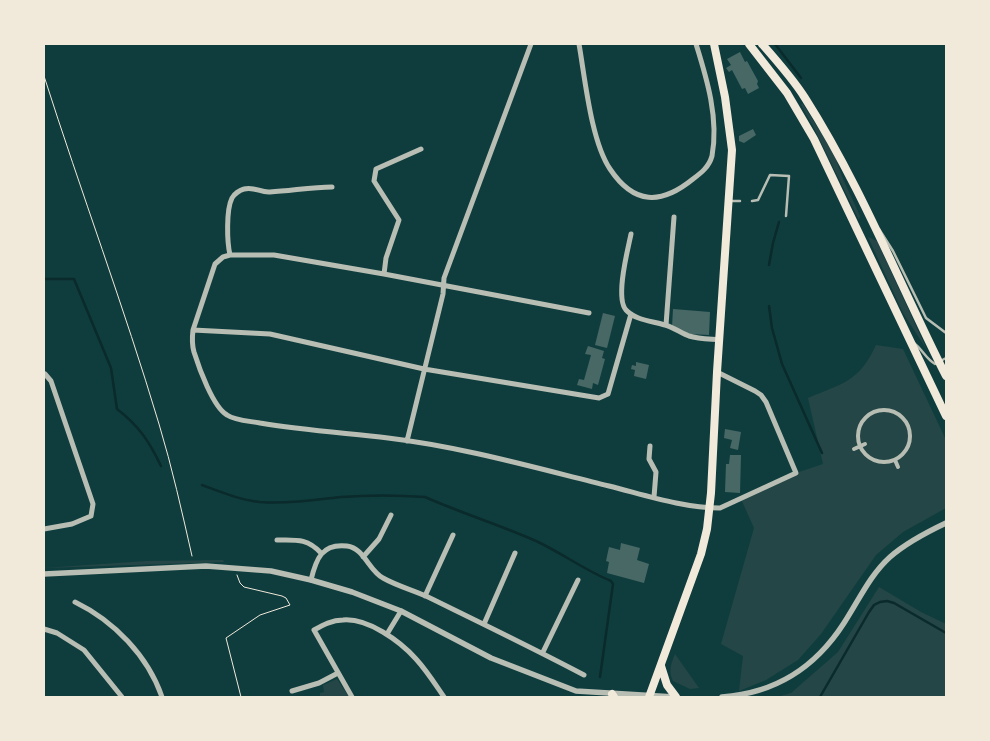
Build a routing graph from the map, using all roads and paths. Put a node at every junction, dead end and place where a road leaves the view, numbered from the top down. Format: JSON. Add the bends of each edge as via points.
{"nodes":[{"id":1,"x":531,"y":44,"type":"edge"},
{"id":2,"x":579,"y":44,"type":"edge"},
{"id":3,"x":696,"y":44,"type":"edge"},
{"id":4,"x":714,"y":44,"type":"edge"},
{"id":5,"x":749,"y":44,"type":"edge"},
{"id":6,"x":762,"y":44,"type":"edge"},
{"id":7,"x":44,"y":76,"type":"edge"},
{"id":8,"x":421,"y":149,"type":"dead end"},
{"id":9,"x":332,"y":187,"type":"dead end"},
{"id":10,"x":728,"y":200,"type":"junction"},
{"id":11,"x":740,"y":201,"type":"dead end"},
{"id":12,"x":752,"y":201,"type":"dead end"},
{"id":13,"x":786,"y":216,"type":"dead end"},
{"id":14,"x":674,"y":217,"type":"dead end"},
{"id":15,"x":872,"y":220,"type":"junction"},
{"id":16,"x":631,"y":234,"type":"dead end"},
{"id":17,"x":230,"y":255,"type":"junction"},
{"id":18,"x":384,"y":274,"type":"junction"},
{"id":19,"x":443,"y":285,"type":"junction"},
{"id":20,"x":589,"y":313,"type":"dead end"},
{"id":21,"x":631,"y":314,"type":"junction"},
{"id":22,"x":666,"y":325,"type":"junction"},
{"id":23,"x":193,"y":330,"type":"junction"},
{"id":24,"x":946,"y":333,"type":"edge"},
{"id":25,"x":720,"y":340,"type":"junction"},
{"id":26,"x":910,"y":340,"type":"junction"},
{"id":27,"x":943,"y":361,"type":"edge"},
{"id":28,"x":424,"y":369,"type":"junction"},
{"id":29,"x":717,"y":372,"type":"junction"},
{"id":30,"x":45,"y":374,"type":"dead end"},
{"id":31,"x":946,"y":376,"type":"edge"},
{"id":32,"x":868,"y":408,"type":"dead end"},
{"id":33,"x":871,"y":413,"type":"junction"},
{"id":34,"x":946,"y":416,"type":"edge"},
{"id":35,"x":407,"y":440,"type":"junction"},
{"id":36,"x":865,"y":444,"type":"dead end"},
{"id":37,"x":650,"y":446,"type":"dead end"},
{"id":38,"x":860,"y":446,"type":"junction"},
{"id":39,"x":854,"y":449,"type":"dead end"},
{"id":40,"x":895,"y":460,"type":"junction"},
{"id":41,"x":898,"y":467,"type":"dead end"},
{"id":42,"x":654,"y":497,"type":"junction"},
{"id":43,"x":709,"y":508,"type":"junction"},
{"id":44,"x":391,"y":515,"type":"dead end"},
{"id":45,"x":946,"y":523,"type":"edge"},
{"id":46,"x":44,"y":529,"type":"edge"},
{"id":47,"x":453,"y":535,"type":"dead end"},
{"id":48,"x":277,"y":540,"type":"dead end"},
{"id":49,"x":322,"y":553,"type":"junction"},
{"id":50,"x":515,"y":553,"type":"dead end"},
{"id":51,"x":192,"y":556,"type":"dead end"},
{"id":52,"x":363,"y":556,"type":"junction"},
{"id":53,"x":44,"y":574,"type":"edge"},
{"id":54,"x":243,"y":576,"type":"dead end"},
{"id":55,"x":311,"y":580,"type":"junction"},
{"id":56,"x":578,"y":580,"type":"dead end"},
{"id":57,"x":425,"y":596,"type":"junction"},
{"id":58,"x":75,"y":602,"type":"dead end"},
{"id":59,"x":400,"y":611,"type":"junction"},
{"id":60,"x":484,"y":624,"type":"junction"},
{"id":61,"x":44,"y":629,"type":"edge"},
{"id":62,"x":387,"y":634,"type":"junction"},
{"id":63,"x":543,"y":652,"type":"junction"},
{"id":64,"x":661,"y":664,"type":"junction"},
{"id":65,"x":338,"y":674,"type":"junction"},
{"id":66,"x":584,"y":675,"type":"dead end"},
{"id":67,"x":292,"y":690,"type":"dead end"},
{"id":68,"x":613,"y":696,"type":"edge"},
{"id":69,"x":122,"y":697,"type":"edge"},
{"id":70,"x":162,"y":697,"type":"edge"},
{"id":71,"x":241,"y":697,"type":"edge"},
{"id":72,"x":352,"y":697,"type":"edge"},
{"id":73,"x":444,"y":697,"type":"edge"},
{"id":74,"x":649,"y":697,"type":"edge"},
{"id":75,"x":676,"y":697,"type":"edge"},
{"id":76,"x":722,"y":697,"type":"edge"}],
"edges":[{"from":1,"to":19,"type":"street"},
{"from":2,"to":3,"type":"street","via":[[602,155],[620,183],[632,193],[645,197],[670,195],[686,186],[704,171],[711,159],[713,117]]},
{"from":4,"to":10,"type":"highway","via":[[732,150]]},
{"from":5,"to":26,"type":"highway","via":[[787,93],[814,139]]},
{"from":6,"to":15,"type":"highway","via":[[804,96]]},
{"from":7,"to":51,"type":"path","via":[[159,425]]},
{"from":8,"to":18,"type":"street","via":[[376,170],[374,174],[374,180],[399,220]]},
{"from":9,"to":17,"type":"street","via":[[268,193],[252,188],[236,193],[229,209]]},
{"from":10,"to":11,"type":"lane"},
{"from":10,"to":25,"type":"highway"},
{"from":12,"to":13,"type":"lane","via":[[758,200],[770,175],[789,176]]},
{"from":14,"to":22,"type":"street"},
{"from":15,"to":24,"type":"lane","via":[[893,251],[926,318]]},
{"from":15,"to":27,"type":"highway"},
{"from":16,"to":21,"type":"street","via":[[622,299],[624,309]]},
{"from":17,"to":18,"type":"street","via":[[274,255]]},
{"from":17,"to":23,"type":"street","via":[[215,264]]},
{"from":18,"to":19,"type":"street"},
{"from":19,"to":20,"type":"street"},
{"from":19,"to":28,"type":"street"},
{"from":21,"to":22,"type":"street"},
{"from":21,"to":28,"type":"street","via":[[608,394],[599,398]]},
{"from":22,"to":25,"type":"street","via":[[690,336]]},
{"from":23,"to":28,"type":"street","via":[[270,334]]},
{"from":23,"to":35,"type":"street","via":[[194,353],[219,407],[227,416],[294,429]]},
{"from":25,"to":29,"type":"highway"},
{"from":26,"to":27,"type":"lane","via":[[929,361],[935,364]]},
{"from":26,"to":34,"type":"highway"},
{"from":27,"to":31,"type":"highway"},
{"from":28,"to":35,"type":"street"},
{"from":29,"to":43,"type":"highway"},
{"from":29,"to":43,"type":"street","via":[[761,395],[796,473],[720,508]]},
{"from":30,"to":46,"type":"street","via":[[51,381],[93,504],[91,516],[72,524]]},
{"from":32,"to":33,"type":"street"},
{"from":33,"to":38,"type":"street","via":[[858,430]]},
{"from":33,"to":40,"type":"street","via":[[890,410],[905,418],[911,434],[910,444],[906,452]]},
{"from":35,"to":42,"type":"street","via":[[512,461]]},
{"from":36,"to":38,"type":"street"},
{"from":37,"to":42,"type":"street","via":[[649,459],[656,472]]},
{"from":38,"to":39,"type":"street"},
{"from":38,"to":40,"type":"street","via":[[872,460]]},
{"from":40,"to":41,"type":"street"},
{"from":42,"to":43,"type":"street"},
{"from":43,"to":64,"type":"highway","via":[[701,554]]},
{"from":44,"to":52,"type":"street","via":[[379,539]]},
{"from":45,"to":76,"type":"street","via":[[890,557],[874,575],[844,624],[808,664],[781,683],[763,690]]},
{"from":47,"to":57,"type":"street"},
{"from":48,"to":49,"type":"street","via":[[304,541]]},
{"from":49,"to":52,"type":"street","via":[[338,545],[350,546]]},
{"from":49,"to":55,"type":"street","via":[[314,564]]},
{"from":50,"to":60,"type":"street"},
{"from":52,"to":57,"type":"street","via":[[382,578]]},
{"from":53,"to":55,"type":"street","via":[[220,566],[271,571]]},
{"from":54,"to":71,"type":"path","via":[[237,575],[244,587],[282,596],[290,605],[260,615],[226,638]]},
{"from":55,"to":59,"type":"street"},
{"from":56,"to":63,"type":"street"},
{"from":57,"to":60,"type":"street"},
{"from":58,"to":70,"type":"street","via":[[94,611],[127,640],[156,681]]},
{"from":59,"to":62,"type":"street"},
{"from":59,"to":68,"type":"street","via":[[491,658],[576,690]]},
{"from":60,"to":63,"type":"street"},
{"from":61,"to":69,"type":"street","via":[[57,633],[84,650]]},
{"from":62,"to":65,"type":"street","via":[[356,621],[344,620],[332,621],[314,630]]},
{"from":62,"to":73,"type":"street","via":[[415,657]]},
{"from":63,"to":66,"type":"street"},
{"from":64,"to":74,"type":"highway"},
{"from":64,"to":75,"type":"highway","via":[[666,685]]},
{"from":65,"to":67,"type":"street"},
{"from":65,"to":72,"type":"street"},
{"from":68,"to":74,"type":"street"},
{"from":74,"to":75,"type":"street"}]}
